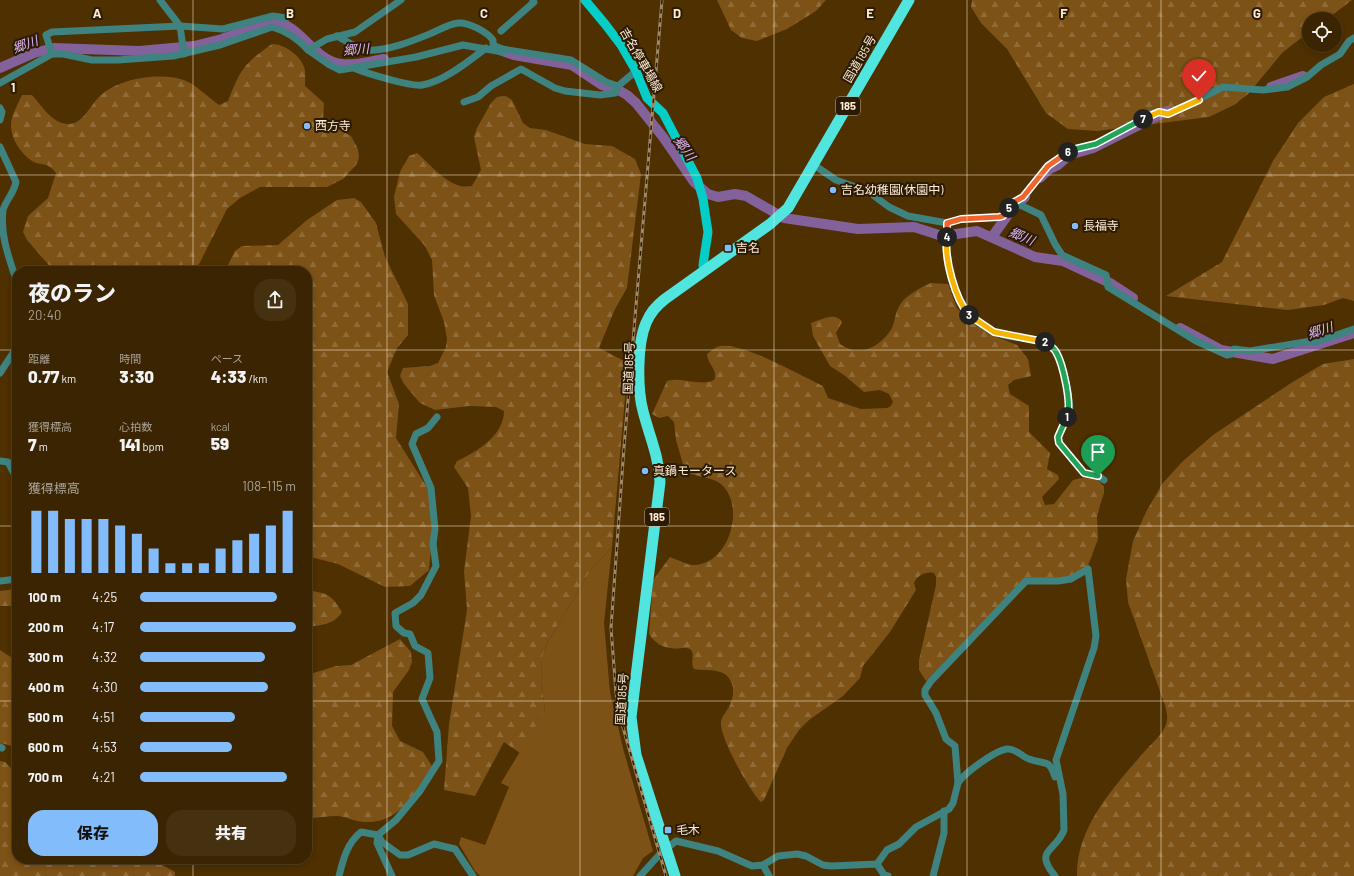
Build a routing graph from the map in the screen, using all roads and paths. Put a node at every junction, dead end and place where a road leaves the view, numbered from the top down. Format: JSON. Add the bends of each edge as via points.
{"nodes":[{"id":1,"x":160,"y":0,"type":"edge"},
{"id":2,"x":533,"y":0,"type":"edge"},
{"id":3,"x":908,"y":0,"type":"edge"},
{"id":4,"x":398,"y":1,"type":"edge"},
{"id":5,"x":589,"y":2,"type":"edge"},
{"id":6,"x":286,"y":18,"type":"dead end"},
{"id":7,"x":275,"y":21,"type":"junction"},
{"id":8,"x":180,"y":26,"type":"junction"},
{"id":9,"x":501,"y":31,"type":"dead end"},
{"id":10,"x":337,"y":36,"type":"junction"},
{"id":11,"x":1354,"y":38,"type":"edge"},
{"id":12,"x":486,"y":48,"type":"junction"},
{"id":13,"x":309,"y":49,"type":"junction"},
{"id":14,"x":51,"y":50,"type":"junction"},
{"id":15,"x":506,"y":51,"type":"junction"},
{"id":16,"x":184,"y":53,"type":"junction"},
{"id":17,"x":353,"y":68,"type":"junction"},
{"id":18,"x":636,"y":71,"type":"junction"},
{"id":19,"x":0,"y":83,"type":"edge"},
{"id":20,"x":617,"y":88,"type":"junction"},
{"id":21,"x":464,"y":102,"type":"dead end"},
{"id":22,"x":0,"y":108,"type":"edge"},
{"id":23,"x":0,"y":120,"type":"edge"},
{"id":24,"x":0,"y":147,"type":"edge"},
{"id":25,"x":814,"y":165,"type":"junction"},
{"id":26,"x":1017,"y":203,"type":"junction"},
{"id":27,"x":947,"y":223,"type":"junction"},
{"id":28,"x":0,"y":236,"type":"edge"},
{"id":29,"x":12,"y":268,"type":"edge"},
{"id":30,"x":704,"y":270,"type":"junction"},
{"id":31,"x":1354,"y":329,"type":"edge"},
{"id":32,"x":12,"y":355,"type":"edge"},
{"id":33,"x":0,"y":373,"type":"edge"},
{"id":34,"x":438,"y":417,"type":"dead end"},
{"id":35,"x":0,"y":461,"type":"edge"},
{"id":36,"x":12,"y":470,"type":"edge"},
{"id":37,"x":1104,"y":480,"type":"dead end"},
{"id":38,"x":12,"y":580,"type":"edge"},
{"id":39,"x":0,"y":581,"type":"edge"},
{"id":40,"x":1060,"y":781,"type":"junction"},
{"id":41,"x":958,"y":783,"type":"junction"},
{"id":42,"x":944,"y":811,"type":"junction"},
{"id":43,"x":378,"y":835,"type":"junction"},
{"id":44,"x":665,"y":849,"type":"junction"},
{"id":45,"x":877,"y":864,"type":"junction"},
{"id":46,"x":763,"y":865,"type":"junction"},
{"id":47,"x":339,"y":876,"type":"edge"},
{"id":48,"x":392,"y":876,"type":"edge"},
{"id":49,"x":473,"y":876,"type":"edge"},
{"id":50,"x":640,"y":876,"type":"edge"},
{"id":51,"x":675,"y":876,"type":"edge"},
{"id":52,"x":769,"y":876,"type":"edge"},
{"id":53,"x":885,"y":876,"type":"edge"},
{"id":54,"x":933,"y":876,"type":"edge"},
{"id":55,"x":1055,"y":876,"type":"edge"}],
"edges":[{"from":1,"to":8,"type":"street"},
{"from":2,"to":9,"type":"street","via":[[530,6]]},
{"from":3,"to":25,"type":"highway","name":"国道185号","number":"185"},
{"from":4,"to":10,"type":"street","via":[[361,28]]},
{"from":5,"to":18,"type":"main road","name":"吉名停車場線"},
{"from":6,"to":7,"type":"street"},
{"from":7,"to":8,"type":"street","via":[[254,20],[223,29]]},
{"from":7,"to":13,"type":"street"},
{"from":7,"to":16,"type":"street","via":[[220,45]]},
{"from":8,"to":14,"type":"street","via":[[52,32],[46,35]]},
{"from":8,"to":16,"type":"street"},
{"from":10,"to":13,"type":"street"},
{"from":10,"to":15,"type":"street","via":[[366,50],[372,50],[403,44],[459,23],[483,31],[493,40],[493,45]]},
{"from":11,"to":26,"type":"street","via":[[1340,54],[1307,77],[1287,87],[1263,90],[1223,87],[1168,114],[1150,114],[1096,144],[1071,150],[1048,166]]},
{"from":12,"to":15,"type":"street"},
{"from":12,"to":17,"type":"street","via":[[463,45],[416,57]]},
{"from":12,"to":17,"type":"street","via":[[449,74],[422,86],[369,75]]},
{"from":13,"to":17,"type":"street","via":[[340,70]]},
{"from":14,"to":16,"type":"street","via":[[92,60]]},
{"from":14,"to":19,"type":"street"},
{"from":15,"to":20,"type":"street","via":[[571,60]]},
{"from":18,"to":20,"type":"street"},
{"from":18,"to":30,"type":"main road","name":"吉名停車場線","via":[[646,98],[663,113],[701,190],[708,232]]},
{"from":20,"to":21,"type":"street","via":[[615,93],[600,95],[565,91],[523,69],[491,86],[478,97]]},
{"from":22,"to":23,"type":"street"},
{"from":24,"to":28,"type":"street","via":[[16,182],[4,209]]},
{"from":25,"to":27,"type":"street","via":[[836,180],[870,192],[889,207],[908,216]]},
{"from":25,"to":30,"type":"highway","name":"国道185号","number":"185","via":[[794,200],[781,215]]},
{"from":26,"to":27,"type":"street","via":[[1003,216],[961,219]]},
{"from":26,"to":31,"type":"street","via":[[1042,215],[1062,254],[1106,275],[1108,288],[1202,345],[1227,355],[1234,349],[1250,351],[1316,342]]},
{"from":27,"to":37,"type":"street","via":[[953,283],[961,303],[969,315],[994,332],[1042,341],[1056,351],[1061,361],[1069,404],[1058,437],[1059,443],[1084,473]]},
{"from":28,"to":29,"type":"street"},
{"from":30,"to":44,"type":"highway","name":"国道185号","number":"185","via":[[654,308],[644,329],[640,356],[641,401],[657,456],[660,482],[632,704],[632,723],[636,755]]},
{"from":32,"to":33,"type":"street"},
{"from":34,"to":43,"type":"street","via":[[428,428],[416,434],[412,444],[431,488],[436,566],[421,595],[413,603],[395,613],[394,619],[396,626],[404,633],[410,634],[415,646],[428,653],[430,678],[422,699],[437,732],[439,761],[420,791],[396,820]]},
{"from":35,"to":36,"type":"street","via":[[8,462]]},
{"from":38,"to":39,"type":"street"},
{"from":40,"to":41,"type":"street","via":[[1055,779],[1052,767],[1048,763],[1029,759],[1007,749],[970,771]]},
{"from":40,"to":41,"type":"street","via":[[1056,760],[1096,636],[1088,569],[1071,579],[1026,581],[925,690],[925,695],[946,738],[955,746]]},
{"from":40,"to":55,"type":"street","via":[[1064,830],[1045,856],[1048,868]]},
{"from":41,"to":42,"type":"street","via":[[953,804]]},
{"from":42,"to":45,"type":"street","via":[[916,827],[900,844],[887,850]]},
{"from":42,"to":54,"type":"street","via":[[944,833]]},
{"from":43,"to":47,"type":"street","via":[[361,832],[354,838],[343,860]]},
{"from":43,"to":48,"type":"street","via":[[377,843]]},
{"from":43,"to":49,"type":"street","via":[[382,842],[400,855],[408,855],[434,844],[455,849]]},
{"from":44,"to":46,"type":"street","via":[[676,841],[690,843],[718,851],[745,864]]},
{"from":44,"to":50,"type":"street"},
{"from":44,"to":51,"type":"highway","name":"国道185号","number":"185"},
{"from":45,"to":46,"type":"street","via":[[823,865],[797,854],[778,856]]},
{"from":45,"to":53,"type":"street"},
{"from":46,"to":52,"type":"street"}]}
